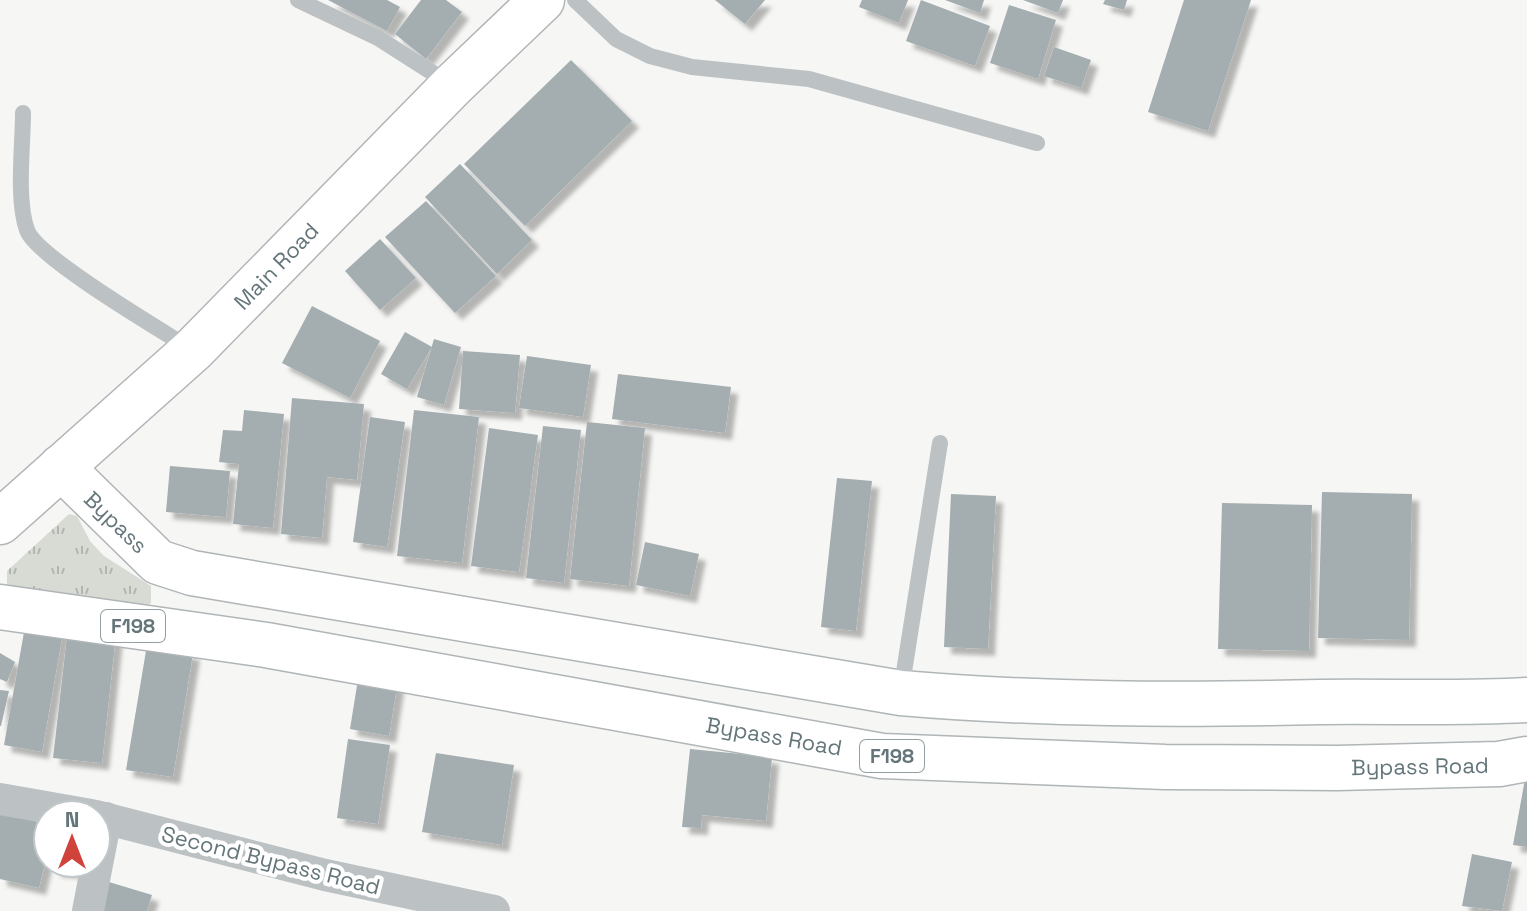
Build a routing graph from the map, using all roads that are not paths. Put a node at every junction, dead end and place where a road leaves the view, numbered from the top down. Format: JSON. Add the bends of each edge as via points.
{"nodes":[{"id":1,"x":298,"y":0,"type":"edge"},
{"id":2,"x":542,"y":0,"type":"edge"},
{"id":3,"x":575,"y":0,"type":"edge"},
{"id":4,"x":452,"y":86,"type":"junction"},
{"id":5,"x":23,"y":113,"type":"dead end"},
{"id":6,"x":1037,"y":143,"type":"dead end"},
{"id":7,"x":193,"y":350,"type":"junction"},
{"id":8,"x":940,"y":443,"type":"dead end"},
{"id":9,"x":61,"y":467,"type":"junction"},
{"id":10,"x":0,"y":522,"type":"edge"},
{"id":11,"x":271,"y":585,"type":"junction"},
{"id":12,"x":0,"y":607,"type":"edge"},
{"id":13,"x":266,"y":645,"type":"junction"},
{"id":14,"x":901,"y":693,"type":"junction"},
{"id":15,"x":1527,"y":700,"type":"edge"},
{"id":16,"x":1165,"y":706,"type":"junction"},
{"id":17,"x":1527,"y":759,"type":"edge"},
{"id":18,"x":1165,"y":767,"type":"junction"},
{"id":19,"x":0,"y":799,"type":"edge"},
{"id":20,"x":32,"y":805,"type":"edge"},
{"id":21,"x":112,"y":820,"type":"edge"},
{"id":22,"x":91,"y":879,"type":"edge"},
{"id":23,"x":88,"y":911,"type":"edge"},
{"id":24,"x":494,"y":911,"type":"edge"}],
"edges":[{"from":1,"to":4,"type":"lane","via":[[378,38]]},
{"from":2,"to":4,"type":"main road","name":"Main Road"},
{"from":3,"to":6,"type":"lane","via":[[616,39],[650,56],[692,67],[809,79]]},
{"from":4,"to":7,"type":"main road","name":"Main Road"},
{"from":5,"to":7,"type":"lane","via":[[27,233],[63,265]]},
{"from":7,"to":9,"type":"main road","name":"Main Road"},
{"from":8,"to":14,"type":"lane"},
{"from":9,"to":10,"type":"main road","name":"Main Road"},
{"from":9,"to":11,"type":"main road","name":"Bypass","via":[[158,562],[236,583]]},
{"from":11,"to":13,"type":"main road"},
{"from":11,"to":14,"type":"main road"},
{"from":12,"to":13,"type":"main road","number":"F198"},
{"from":13,"to":18,"type":"main road","name":"Bypass Road","number":"F198","via":[[882,756]]},
{"from":14,"to":16,"type":"main road"},
{"from":15,"to":16,"type":"main road"},
{"from":16,"to":18,"type":"main road"},
{"from":17,"to":18,"type":"main road","name":"Bypass Road","number":"F198","via":[[1381,767]]},
{"from":19,"to":20,"type":"street","name":"Second Bypass Road"},
{"from":21,"to":24,"type":"street","name":"Second Bypass Road","via":[[325,875]]},
{"from":22,"to":23,"type":"street"}]}
